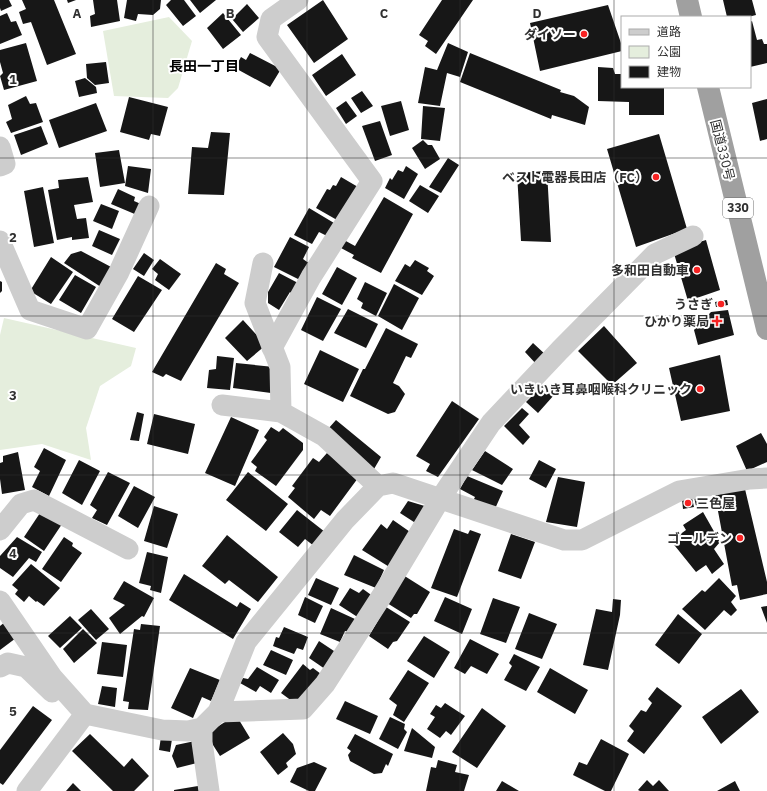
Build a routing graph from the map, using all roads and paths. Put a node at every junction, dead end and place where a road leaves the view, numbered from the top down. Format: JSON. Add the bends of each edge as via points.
{"nodes":[{"id":1,"x":298,"y":0,"type":"edge"},
{"id":2,"x":687,"y":0,"type":"edge"},
{"id":3,"x":691,"y":16,"type":"edge"},
{"id":4,"x":708,"y":88,"type":"edge"},
{"id":5,"x":0,"y":147,"type":"edge"},
{"id":6,"x":0,"y":166,"type":"edge"},
{"id":7,"x":149,"y":206,"type":"dead end"},
{"id":8,"x":693,"y":236,"type":"dead end"},
{"id":9,"x":0,"y":241,"type":"edge"},
{"id":10,"x":263,"y":263,"type":"dead end"},
{"id":11,"x":767,"y":329,"type":"edge"},
{"id":12,"x":272,"y":348,"type":"junction"},
{"id":13,"x":222,"y":405,"type":"dead end"},
{"id":14,"x":281,"y":412,"type":"junction"},
{"id":15,"x":767,"y":478,"type":"edge"},
{"id":16,"x":378,"y":486,"type":"junction"},
{"id":17,"x":440,"y":499,"type":"junction"},
{"id":18,"x":0,"y":530,"type":"edge"},
{"id":19,"x":128,"y":549,"type":"dead end"},
{"id":20,"x":0,"y":601,"type":"edge"},
{"id":21,"x":0,"y":667,"type":"edge"},
{"id":22,"x":218,"y":712,"type":"junction"},
{"id":23,"x":84,"y":716,"type":"junction"},
{"id":24,"x":202,"y":728,"type":"junction"},
{"id":25,"x":27,"y":791,"type":"edge"},
{"id":26,"x":209,"y":791,"type":"edge"}],
"edges":[{"from":1,"to":12,"type":"street","via":[[271,18],[267,37],[372,181],[311,277]]},
{"from":2,"to":3,"type":"highway"},
{"from":4,"to":11,"type":"highway","name":"国道330号","number":"330"},
{"from":5,"to":6,"type":"street","via":[[5,164]]},
{"from":7,"to":9,"type":"street","via":[[119,272],[87,329],[30,310]]},
{"from":8,"to":17,"type":"street","via":[[655,254],[560,350],[491,423]]},
{"from":10,"to":12,"type":"street","via":[[255,303]]},
{"from":12,"to":14,"type":"street","via":[[280,367]]},
{"from":13,"to":14,"type":"street"},
{"from":14,"to":16,"type":"street","via":[[324,436]]},
{"from":15,"to":17,"type":"street","via":[[679,491],[582,540],[564,540]]},
{"from":16,"to":17,"type":"street","via":[[393,483]]},
{"from":16,"to":22,"type":"street","via":[[345,520],[246,642]]},
{"from":17,"to":22,"type":"street","via":[[326,684],[303,709]]},
{"from":18,"to":19,"type":"street","via":[[21,504],[34,500]]},
{"from":20,"to":23,"type":"street","via":[[52,677]]},
{"from":21,"to":23,"type":"street","via":[[8,663],[26,667],[63,703]]},
{"from":22,"to":24,"type":"street"},
{"from":23,"to":24,"type":"street","via":[[162,730],[188,731]]},
{"from":23,"to":25,"type":"street"},
{"from":24,"to":26,"type":"street"}]}
